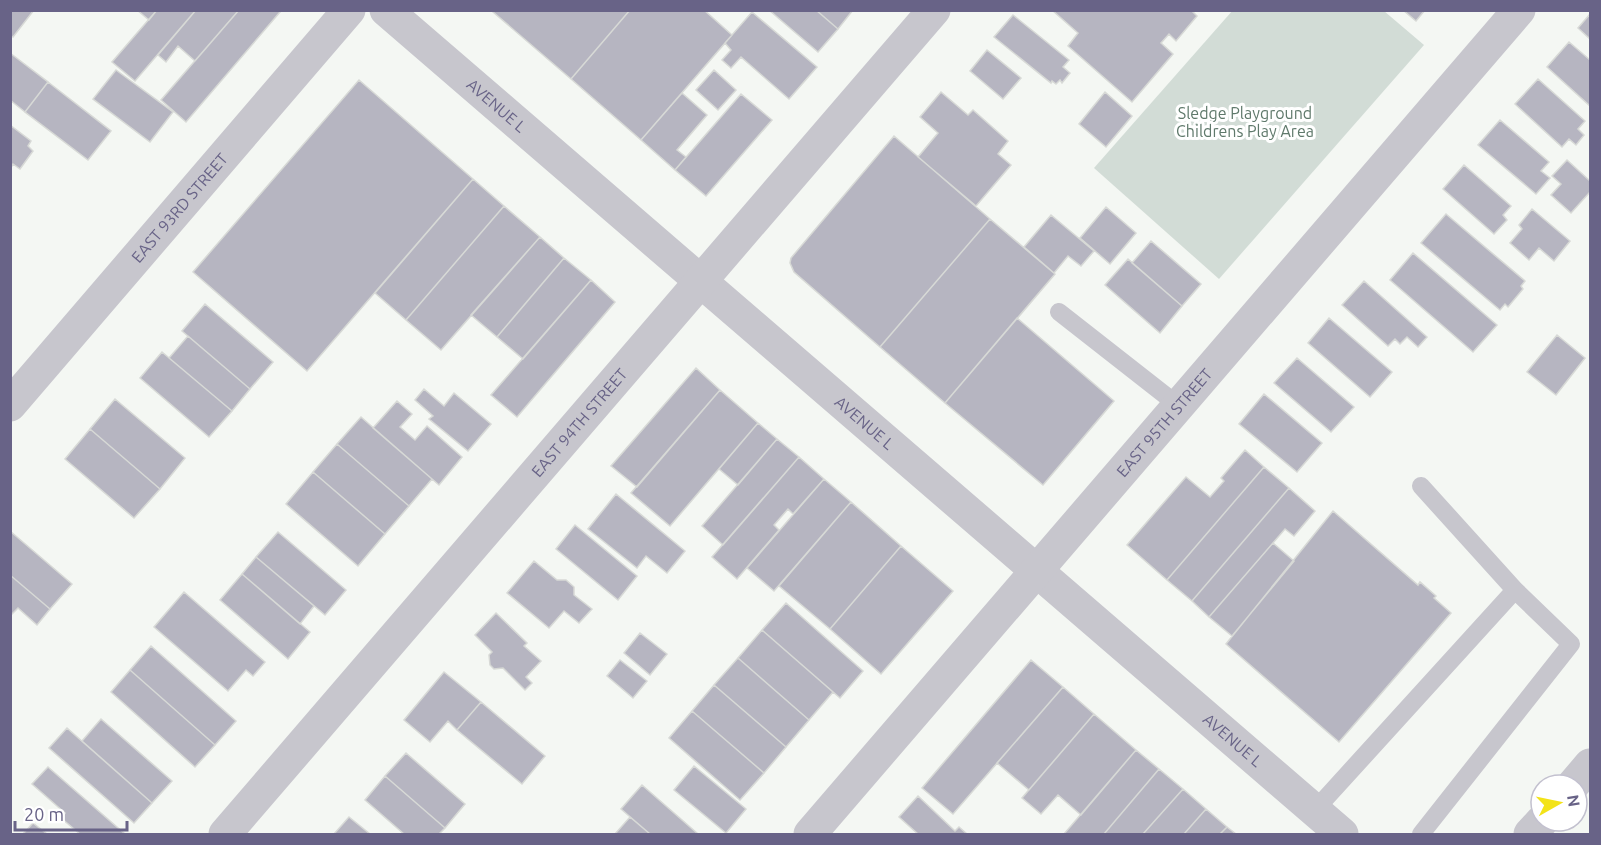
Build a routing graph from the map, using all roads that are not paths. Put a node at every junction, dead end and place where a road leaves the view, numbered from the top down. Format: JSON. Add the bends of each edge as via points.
{"nodes":[{"id":1,"x":349,"y":10,"type":"edge"},
{"id":2,"x":386,"y":10,"type":"edge"},
{"id":3,"x":934,"y":10,"type":"edge"},
{"id":4,"x":1519,"y":10,"type":"edge"},
{"id":5,"x":700,"y":283,"type":"junction"},
{"id":6,"x":1059,"y":312,"type":"dead end"},
{"id":7,"x":10,"y":405,"type":"edge"},
{"id":8,"x":1179,"y":406,"type":"junction"},
{"id":9,"x":1421,"y":486,"type":"dead end"},
{"id":10,"x":1036,"y":572,"type":"junction"},
{"id":11,"x":1515,"y":590,"type":"junction"},
{"id":12,"x":1314,"y":811,"type":"junction"},
{"id":13,"x":225,"y":834,"type":"edge"},
{"id":14,"x":810,"y":834,"type":"edge"},
{"id":15,"x":1342,"y":834,"type":"edge"},
{"id":16,"x":1421,"y":834,"type":"edge"}],
"edges":[{"from":1,"to":7,"type":"street","name":"EAST 93RD STREET"},
{"from":2,"to":5,"type":"street","name":"AVENUE L"},
{"from":3,"to":5,"type":"street","name":"EAST 94TH STREET"},
{"from":4,"to":8,"type":"street","name":"EAST 95TH STREET"},
{"from":5,"to":10,"type":"street","name":"AVENUE L"},
{"from":5,"to":13,"type":"street","name":"EAST 94TH STREET"},
{"from":6,"to":8,"type":"lane"},
{"from":8,"to":10,"type":"street","name":"EAST 95TH STREET"},
{"from":9,"to":11,"type":"lane"},
{"from":10,"to":12,"type":"street","name":"AVENUE L"},
{"from":10,"to":14,"type":"street","name":"EAST 95TH STREET"},
{"from":11,"to":12,"type":"lane"},
{"from":11,"to":16,"type":"lane","via":[[1571,644]]},
{"from":12,"to":15,"type":"street","name":"AVENUE L"}]}
